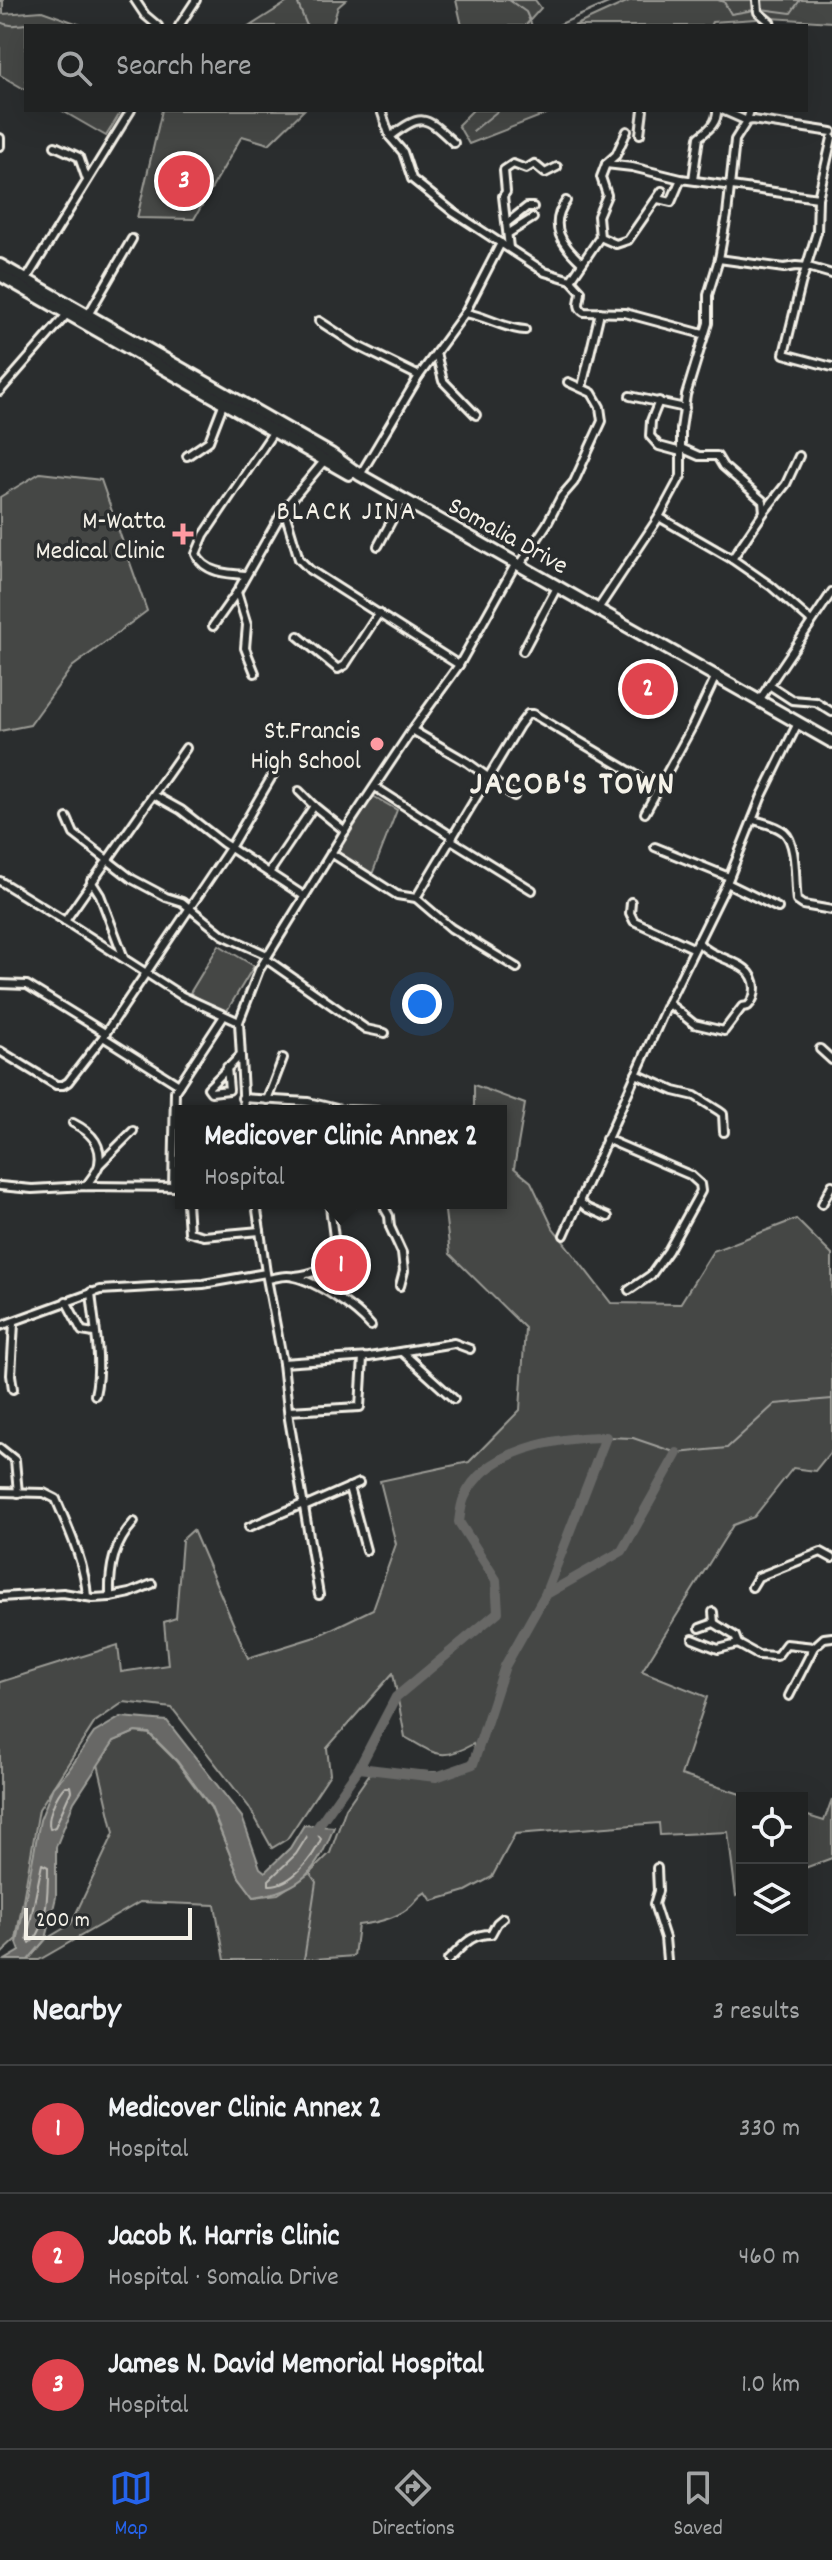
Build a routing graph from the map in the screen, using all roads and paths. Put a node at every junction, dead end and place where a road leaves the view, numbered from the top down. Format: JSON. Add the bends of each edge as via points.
{"nodes":[{"id":1,"x":135,"y":0,"type":"edge"},
{"id":2,"x":196,"y":0,"type":"edge"},
{"id":3,"x":757,"y":1,"type":"edge"},
{"id":4,"x":156,"y":24,"type":"edge"},
{"id":5,"x":180,"y":24,"type":"edge"},
{"id":6,"x":770,"y":24,"type":"edge"},
{"id":7,"x":130,"y":112,"type":"edge"},
{"id":8,"x":382,"y":112,"type":"edge"},
{"id":9,"x":643,"y":112,"type":"edge"},
{"id":10,"x":718,"y":112,"type":"edge"},
{"id":11,"x":724,"y":112,"type":"edge"},
{"id":12,"x":749,"y":112,"type":"edge"},
{"id":13,"x":747,"y":121,"type":"junction"},
{"id":14,"x":627,"y":131,"type":"dead end"},
{"id":15,"x":640,"y":134,"type":"dead end"},
{"id":16,"x":832,"y":135,"type":"edge"},
{"id":17,"x":390,"y":137,"type":"junction"},
{"id":18,"x":0,"y":138,"type":"edge"},
{"id":19,"x":454,"y":143,"type":"dead end"},
{"id":20,"x":0,"y":146,"type":"edge"},
{"id":21,"x":55,"y":146,"type":"dead end"},
{"id":22,"x":606,"y":164,"type":"junction"},
{"id":23,"x":557,"y":167,"type":"dead end"},
{"id":24,"x":681,"y":179,"type":"junction"},
{"id":25,"x":693,"y":180,"type":"junction"},
{"id":26,"x":88,"y":181,"type":"junction"},
{"id":27,"x":731,"y":186,"type":"junction"},
{"id":28,"x":818,"y":198,"type":"junction"},
{"id":29,"x":566,"y":201,"type":"dead end"},
{"id":30,"x":533,"y":207,"type":"dead end"},
{"id":31,"x":533,"y":218,"type":"dead end"},
{"id":32,"x":507,"y":223,"type":"junction"},
{"id":33,"x":509,"y":233,"type":"junction"},
{"id":34,"x":600,"y":237,"type":"junction"},
{"id":35,"x":132,"y":239,"type":"dead end"},
{"id":36,"x":501,"y":243,"type":"junction"},
{"id":37,"x":509,"y":248,"type":"junction"},
{"id":38,"x":719,"y":259,"type":"junction"},
{"id":39,"x":582,"y":263,"type":"junction"},
{"id":40,"x":0,"y":265,"type":"edge"},
{"id":41,"x":808,"y":267,"type":"junction"},
{"id":42,"x":832,"y":274,"type":"edge"},
{"id":43,"x":0,"y":275,"type":"edge"},
{"id":44,"x":571,"y":280,"type":"junction"},
{"id":45,"x":24,"y":284,"type":"junction"},
{"id":46,"x":600,"y":312,"type":"junction"},
{"id":47,"x":68,"y":313,"type":"junction"},
{"id":48,"x":465,"y":313,"type":"junction"},
{"id":49,"x":88,"y":315,"type":"junction"},
{"id":50,"x":319,"y":321,"type":"dead end"},
{"id":51,"x":525,"y":330,"type":"dead end"},
{"id":52,"x":703,"y":334,"type":"junction"},
{"id":53,"x":436,"y":353,"type":"junction"},
{"id":54,"x":832,"y":367,"type":"edge"},
{"id":55,"x":419,"y":376,"type":"junction"},
{"id":56,"x":568,"y":382,"type":"dead end"},
{"id":57,"x":582,"y":387,"type":"junction"},
{"id":58,"x":0,"y":391,"type":"edge"},
{"id":59,"x":630,"y":396,"type":"dead end"},
{"id":60,"x":659,"y":401,"type":"junction"},
{"id":61,"x":224,"y":402,"type":"junction"},
{"id":62,"x":685,"y":408,"type":"junction"},
{"id":63,"x":476,"y":415,"type":"dead end"},
{"id":64,"x":274,"y":431,"type":"junction"},
{"id":65,"x":681,"y":450,"type":"junction"},
{"id":66,"x":187,"y":456,"type":"dead end"},
{"id":67,"x":799,"y":456,"type":"dead end"},
{"id":68,"x":325,"y":460,"type":"junction"},
{"id":69,"x":360,"y":475,"type":"junction"},
{"id":70,"x":401,"y":503,"type":"junction"},
{"id":71,"x":284,"y":509,"type":"junction"},
{"id":72,"x":764,"y":512,"type":"junction"},
{"id":73,"x":659,"y":517,"type":"junction"},
{"id":74,"x":378,"y":546,"type":"dead end"},
{"id":75,"x":732,"y":559,"type":"junction"},
{"id":76,"x":517,"y":565,"type":"junction"},
{"id":77,"x":246,"y":575,"type":"junction"},
{"id":78,"x":555,"y":591,"type":"junction"},
{"id":79,"x":237,"y":592,"type":"junction"},
{"id":80,"x":832,"y":592,"type":"edge"},
{"id":81,"x":598,"y":609,"type":"junction"},
{"id":82,"x":379,"y":613,"type":"junction"},
{"id":83,"x":811,"y":621,"type":"junction"},
{"id":84,"x":213,"y":626,"type":"dead end"},
{"id":85,"x":298,"y":636,"type":"dead end"},
{"id":86,"x":523,"y":651,"type":"dead end"},
{"id":87,"x":459,"y":665,"type":"junction"},
{"id":88,"x":255,"y":673,"type":"dead end"},
{"id":89,"x":714,"y":680,"type":"junction"},
{"id":90,"x":769,"y":685,"type":"junction"},
{"id":91,"x":757,"y":702,"type":"junction"},
{"id":92,"x":832,"y":712,"type":"edge"},
{"id":93,"x":796,"y":727,"type":"junction"},
{"id":94,"x":412,"y":730,"type":"junction"},
{"id":95,"x":832,"y":745,"type":"edge"},
{"id":96,"x":186,"y":748,"type":"dead end"},
{"id":97,"x":274,"y":773,"type":"dead end"},
{"id":98,"x":488,"y":777,"type":"junction"},
{"id":99,"x":375,"y":787,"type":"junction"},
{"id":100,"x":658,"y":788,"type":"junction"},
{"id":101,"x":299,"y":791,"type":"dead end"},
{"id":102,"x":154,"y":795,"type":"junction"},
{"id":103,"x":514,"y":796,"type":"dead end"},
{"id":104,"x":314,"y":806,"type":"junction"},
{"id":105,"x":645,"y":813,"type":"dead end"},
{"id":106,"x":67,"y":818,"type":"dead end"},
{"id":107,"x":754,"y":820,"type":"junction"},
{"id":108,"x":345,"y":831,"type":"junction"},
{"id":109,"x":452,"y":838,"type":"junction"},
{"id":110,"x":655,"y":847,"type":"dead end"},
{"id":111,"x":230,"y":848,"type":"junction"},
{"id":112,"x":331,"y":853,"type":"junction"},
{"id":113,"x":107,"y":860,"type":"junction"},
{"id":114,"x":269,"y":873,"type":"junction"},
{"id":115,"x":728,"y":880,"type":"junction"},
{"id":116,"x":0,"y":881,"type":"edge"},
{"id":117,"x":91,"y":881,"type":"junction"},
{"id":118,"x":532,"y":890,"type":"dead end"},
{"id":119,"x":304,"y":896,"type":"junction"},
{"id":120,"x":416,"y":898,"type":"junction"},
{"id":121,"x":631,"y":902,"type":"dead end"},
{"id":122,"x":189,"y":907,"type":"junction"},
{"id":123,"x":778,"y":908,"type":"dead end"},
{"id":124,"x":832,"y":910,"type":"edge"},
{"id":125,"x":65,"y":921,"type":"junction"},
{"id":126,"x":115,"y":935,"type":"junction"},
{"id":127,"x":697,"y":940,"type":"junction"},
{"id":128,"x":108,"y":948,"type":"junction"},
{"id":129,"x":693,"y":948,"type":"junction"},
{"id":130,"x":266,"y":957,"type":"junction"},
{"id":131,"x":124,"y":958,"type":"junction"},
{"id":132,"x":517,"y":968,"type":"dead end"},
{"id":133,"x":144,"y":973,"type":"junction"},
{"id":134,"x":0,"y":984,"type":"edge"},
{"id":135,"x":668,"y":1003,"type":"junction"},
{"id":136,"x":224,"y":1016,"type":"junction"},
{"id":137,"x":239,"y":1022,"type":"junction"},
{"id":138,"x":385,"y":1033,"type":"dead end"},
{"id":139,"x":104,"y":1035,"type":"junction"},
{"id":140,"x":820,"y":1049,"type":"dead end"},
{"id":141,"x":0,"y":1051,"type":"edge"},
{"id":142,"x":240,"y":1056,"type":"junction"},
{"id":143,"x":283,"y":1058,"type":"dead end"},
{"id":144,"x":832,"y":1060,"type":"edge"},
{"id":145,"x":227,"y":1067,"type":"dead end"},
{"id":146,"x":636,"y":1074,"type":"junction"},
{"id":147,"x":179,"y":1085,"type":"junction"},
{"id":148,"x":242,"y":1098,"type":"junction"},
{"id":149,"x":267,"y":1100,"type":"junction"},
{"id":150,"x":243,"y":1105,"type":"edge"},
{"id":151,"x":320,"y":1105,"type":"edge"},
{"id":152,"x":73,"y":1123,"type":"dead end"},
{"id":153,"x":133,"y":1131,"type":"dead end"},
{"id":154,"x":724,"y":1132,"type":"dead end"},
{"id":155,"x":606,"y":1139,"type":"junction"},
{"id":156,"x":99,"y":1165,"type":"junction"},
{"id":157,"x":832,"y":1185,"type":"edge"},
{"id":158,"x":0,"y":1186,"type":"edge"},
{"id":159,"x":86,"y":1186,"type":"junction"},
{"id":160,"x":173,"y":1187,"type":"joint"},
{"id":161,"x":580,"y":1202,"type":"junction"},
{"id":162,"x":822,"y":1204,"type":"dead end"},
{"id":163,"x":187,"y":1209,"type":"edge"},
{"id":164,"x":257,"y":1209,"type":"edge"},
{"id":165,"x":332,"y":1209,"type":"edge"},
{"id":166,"x":385,"y":1209,"type":"edge"},
{"id":167,"x":608,"y":1217,"type":"dead end"},
{"id":168,"x":260,"y":1231,"type":"junction"},
{"id":169,"x":564,"y":1235,"type":"dead end"},
{"id":170,"x":267,"y":1276,"type":"junction"},
{"id":171,"x":294,"y":1277,"type":"junction"},
{"id":172,"x":400,"y":1286,"type":"dead end"},
{"id":173,"x":629,"y":1290,"type":"dead end"},
{"id":174,"x":91,"y":1292,"type":"junction"},
{"id":175,"x":66,"y":1301,"type":"junction"},
{"id":176,"x":14,"y":1323,"type":"junction"},
{"id":177,"x":0,"y":1326,"type":"edge"},
{"id":178,"x":371,"y":1326,"type":"dead end"},
{"id":179,"x":94,"y":1333,"type":"junction"},
{"id":180,"x":470,"y":1349,"type":"dead end"},
{"id":181,"x":402,"y":1352,"type":"junction"},
{"id":182,"x":363,"y":1358,"type":"junction"},
{"id":183,"x":283,"y":1363,"type":"junction"},
{"id":184,"x":13,"y":1389,"type":"dead end"},
{"id":185,"x":95,"y":1395,"type":"dead end"},
{"id":186,"x":454,"y":1399,"type":"dead end"},
{"id":187,"x":289,"y":1411,"type":"junction"},
{"id":188,"x":0,"y":1448,"type":"edge"},
{"id":189,"x":359,"y":1483,"type":"dead end"},
{"id":190,"x":349,"y":1487,"type":"junction"},
{"id":191,"x":0,"y":1492,"type":"edge"},
{"id":192,"x":18,"y":1493,"type":"junction"},
{"id":193,"x":304,"y":1505,"type":"junction"},
{"id":194,"x":134,"y":1522,"type":"dead end"},
{"id":195,"x":249,"y":1527,"type":"dead end"},
{"id":196,"x":366,"y":1550,"type":"dead end"},
{"id":197,"x":832,"y":1558,"type":"edge"},
{"id":198,"x":152,"y":1584,"type":"dead end"},
{"id":199,"x":752,"y":1587,"type":"dead end"},
{"id":200,"x":319,"y":1595,"type":"dead end"},
{"id":201,"x":0,"y":1597,"type":"edge"},
{"id":202,"x":87,"y":1597,"type":"junction"},
{"id":203,"x":110,"y":1597,"type":"junction"},
{"id":204,"x":713,"y":1612,"type":"dead end"},
{"id":205,"x":714,"y":1623,"type":"junction"},
{"id":206,"x":700,"y":1628,"type":"dead end"},
{"id":207,"x":832,"y":1637,"type":"edge"},
{"id":208,"x":693,"y":1639,"type":"dead end"},
{"id":209,"x":738,"y":1644,"type":"junction"},
{"id":210,"x":814,"y":1647,"type":"junction"},
{"id":211,"x":789,"y":1696,"type":"dead end"},
{"id":212,"x":657,"y":1868,"type":"dead end"},
{"id":213,"x":503,"y":1918,"type":"dead end"},
{"id":214,"x":448,"y":1960,"type":"edge"},
{"id":215,"x":667,"y":1960,"type":"edge"}],
"edges":[{"from":1,"to":4,"type":"street"},
{"from":2,"to":5,"type":"street"},
{"from":3,"to":6,"type":"street","via":[[758,12]]},
{"from":7,"to":26,"type":"street"},
{"from":8,"to":17,"type":"street"},
{"from":9,"to":15,"type":"street"},
{"from":10,"to":25,"type":"street","via":[[712,127],[699,137]]},
{"from":11,"to":13,"type":"street"},
{"from":12,"to":13,"type":"street"},
{"from":13,"to":16,"type":"street"},
{"from":13,"to":27,"type":"street","via":[[735,140]]},
{"from":14,"to":22,"type":"street"},
{"from":16,"to":28,"type":"street"},
{"from":17,"to":19,"type":"street","via":[[420,119]]},
{"from":17,"to":36,"type":"street","via":[[403,152],[412,179]]},
{"from":18,"to":20,"type":"street"},
{"from":21,"to":26,"type":"street","via":[[79,157]]},
{"from":22,"to":24,"type":"street"},
{"from":22,"to":34,"type":"street"},
{"from":23,"to":32,"type":"street","via":[[545,173],[534,164],[526,169],[513,164],[504,170]]},
{"from":24,"to":25,"type":"street"},
{"from":24,"to":34,"type":"street","via":[[671,202],[660,195],[628,240],[616,244]]},
{"from":25,"to":27,"type":"street"},
{"from":26,"to":45,"type":"street"},
{"from":27,"to":28,"type":"street"},
{"from":27,"to":38,"type":"street"},
{"from":28,"to":41,"type":"street"},
{"from":29,"to":39,"type":"street","via":[[556,230]]},
{"from":30,"to":32,"type":"street"},
{"from":31,"to":33,"type":"street"},
{"from":32,"to":33,"type":"street"},
{"from":33,"to":37,"type":"street"},
{"from":34,"to":39,"type":"street"},
{"from":35,"to":49,"type":"street"},
{"from":36,"to":37,"type":"street"},
{"from":36,"to":48,"type":"street"},
{"from":37,"to":44,"type":"street","via":[[545,272]]},
{"from":38,"to":41,"type":"street"},
{"from":38,"to":52,"type":"street"},
{"from":39,"to":44,"type":"street"},
{"from":40,"to":45,"type":"main road","name":"Somalia Drive"},
{"from":41,"to":42,"type":"street"},
{"from":41,"to":54,"type":"street","via":[[784,354]]},
{"from":43,"to":45,"type":"main road","name":"Somalia Drive"},
{"from":44,"to":46,"type":"street","via":[[581,291],[579,309]]},
{"from":45,"to":47,"type":"main road","name":"Somalia Drive"},
{"from":45,"to":49,"type":"main road","name":"Somalia Drive"},
{"from":46,"to":52,"type":"street","via":[[625,313]]},
{"from":46,"to":57,"type":"street"},
{"from":47,"to":58,"type":"street"},
{"from":47,"to":61,"type":"main road","name":"Somalia Drive"},
{"from":48,"to":51,"type":"street"},
{"from":48,"to":53,"type":"street"},
{"from":49,"to":69,"type":"main road","name":"Somalia Drive"},
{"from":50,"to":55,"type":"street"},
{"from":52,"to":62,"type":"street"},
{"from":53,"to":55,"type":"street"},
{"from":53,"to":63,"type":"street","via":[[443,381]]},
{"from":55,"to":69,"type":"street"},
{"from":56,"to":57,"type":"street"},
{"from":57,"to":76,"type":"street","via":[[597,401],[602,421],[574,482]]},
{"from":59,"to":60,"type":"street"},
{"from":60,"to":62,"type":"street"},
{"from":60,"to":65,"type":"street","via":[[650,436],[659,446]]},
{"from":61,"to":64,"type":"main road","name":"Somalia Drive"},
{"from":61,"to":66,"type":"street","via":[[209,441]]},
{"from":62,"to":65,"type":"street"},
{"from":64,"to":68,"type":"main road","name":"Somalia Drive"},
{"from":64,"to":77,"type":"street","via":[[196,554],[212,570]]},
{"from":65,"to":72,"type":"street","via":[[717,456],[760,496]]},
{"from":65,"to":73,"type":"street","via":[[681,476]]},
{"from":67,"to":72,"type":"street"},
{"from":68,"to":70,"type":"main road","name":"Somalia Drive"},
{"from":68,"to":71,"type":"street"},
{"from":69,"to":76,"type":"main road","name":"Somalia Drive"},
{"from":70,"to":74,"type":"street"},
{"from":70,"to":76,"type":"main road","name":"Somalia Drive"},
{"from":71,"to":77,"type":"street"},
{"from":71,"to":82,"type":"street","via":[[299,559]]},
{"from":72,"to":75,"type":"street"},
{"from":73,"to":75,"type":"street"},
{"from":73,"to":81,"type":"street"},
{"from":75,"to":83,"type":"street"},
{"from":76,"to":78,"type":"main road","name":"Somalia Drive"},
{"from":76,"to":81,"type":"main road","name":"Somalia Drive"},
{"from":76,"to":87,"type":"street"},
{"from":77,"to":79,"type":"street"},
{"from":78,"to":86,"type":"street"},
{"from":78,"to":89,"type":"main road","name":"Somalia Drive"},
{"from":79,"to":84,"type":"street"},
{"from":79,"to":88,"type":"street","via":[[247,625],[245,648]]},
{"from":80,"to":83,"type":"street"},
{"from":81,"to":91,"type":"main road","name":"Somalia Drive"},
{"from":82,"to":85,"type":"street","via":[[338,669]]},
{"from":82,"to":87,"type":"street"},
{"from":83,"to":90,"type":"street"},
{"from":87,"to":94,"type":"street"},
{"from":89,"to":91,"type":"main road","name":"Somalia Drive"},
{"from":89,"to":100,"type":"street"},
{"from":90,"to":91,"type":"street"},
{"from":90,"to":92,"type":"street","via":[[792,700],[816,702]]},
{"from":91,"to":93,"type":"main road","name":"Somalia Drive"},
{"from":91,"to":95,"type":"main road","name":"Somalia Drive"},
{"from":93,"to":95,"type":"main road","name":"Somalia Drive"},
{"from":93,"to":107,"type":"street"},
{"from":94,"to":98,"type":"street"},
{"from":94,"to":99,"type":"street"},
{"from":96,"to":102,"type":"street"},
{"from":97,"to":111,"type":"street"},
{"from":98,"to":100,"type":"street","via":[[525,717],[533,714]]},
{"from":98,"to":103,"type":"street"},
{"from":98,"to":109,"type":"street"},
{"from":99,"to":108,"type":"street"},
{"from":99,"to":109,"type":"street"},
{"from":100,"to":105,"type":"street"},
{"from":101,"to":104,"type":"street"},
{"from":102,"to":111,"type":"street"},
{"from":102,"to":113,"type":"street"},
{"from":104,"to":108,"type":"street"},
{"from":104,"to":114,"type":"street"},
{"from":106,"to":113,"type":"street","via":[[74,834]]},
{"from":107,"to":115,"type":"street"},
{"from":107,"to":124,"type":"street","via":[[788,837],[797,901]]},
{"from":108,"to":112,"type":"street"},
{"from":109,"to":118,"type":"street"},
{"from":109,"to":120,"type":"street"},
{"from":110,"to":115,"type":"street"},
{"from":111,"to":114,"type":"street"},
{"from":111,"to":122,"type":"street"},
{"from":112,"to":119,"type":"street"},
{"from":112,"to":120,"type":"street","via":[[397,895]]},
{"from":113,"to":117,"type":"street"},
{"from":113,"to":122,"type":"street","via":[[132,879]]},
{"from":114,"to":119,"type":"street"},
{"from":115,"to":123,"type":"street"},
{"from":115,"to":127,"type":"street"},
{"from":116,"to":125,"type":"street"},
{"from":117,"to":125,"type":"street"},
{"from":117,"to":126,"type":"street"},
{"from":119,"to":130,"type":"street"},
{"from":120,"to":132,"type":"street","via":[[451,928]]},
{"from":121,"to":129,"type":"street","via":[[634,921]]},
{"from":122,"to":130,"type":"street","via":[[223,935]]},
{"from":122,"to":133,"type":"street"},
{"from":125,"to":128,"type":"street"},
{"from":126,"to":128,"type":"street"},
{"from":126,"to":131,"type":"street"},
{"from":127,"to":129,"type":"street"},
{"from":127,"to":135,"type":"street","via":[[708,953],[753,977],[754,999],[724,1031],[694,1024]]},
{"from":128,"to":131,"type":"street"},
{"from":129,"to":135,"type":"street"},
{"from":130,"to":137,"type":"street"},
{"from":130,"to":138,"type":"street","via":[[366,1029]]},
{"from":131,"to":133,"type":"street"},
{"from":133,"to":136,"type":"street"},
{"from":133,"to":139,"type":"street"},
{"from":134,"to":139,"type":"street","via":[[27,985]]},
{"from":135,"to":146,"type":"street"},
{"from":136,"to":137,"type":"street"},
{"from":136,"to":147,"type":"street"},
{"from":137,"to":142,"type":"street"},
{"from":139,"to":141,"type":"street","via":[[63,1085]]},
{"from":139,"to":147,"type":"street"},
{"from":140,"to":144,"type":"street"},
{"from":142,"to":145,"type":"street"},
{"from":142,"to":148,"type":"street"},
{"from":143,"to":149,"type":"street"},
{"from":146,"to":154,"type":"street","via":[[719,1111]]},
{"from":146,"to":155,"type":"street"},
{"from":147,"to":160,"type":"street","via":[[173,1099]]},
{"from":148,"to":149,"type":"street"},
{"from":148,"to":150,"type":"street"},
{"from":149,"to":151,"type":"street"},
{"from":152,"to":156,"type":"street","via":[[96,1142]]},
{"from":153,"to":156,"type":"street"},
{"from":155,"to":161,"type":"street"},
{"from":155,"to":173,"type":"street","via":[[700,1184],[668,1251],[651,1275]]},
{"from":156,"to":159,"type":"street"},
{"from":157,"to":162,"type":"street"},
{"from":158,"to":159,"type":"street"},
{"from":159,"to":160,"type":"street"},
{"from":161,"to":167,"type":"street"},
{"from":161,"to":169,"type":"street"},
{"from":163,"to":168,"type":"street","via":[[189,1232],[204,1236]]},
{"from":164,"to":168,"type":"street"},
{"from":165,"to":171,"type":"street","via":[[336,1253],[320,1270]]},
{"from":166,"to":172,"type":"street","via":[[404,1263]]},
{"from":168,"to":170,"type":"street"},
{"from":170,"to":171,"type":"street"},
{"from":170,"to":174,"type":"street"},
{"from":170,"to":183,"type":"street"},
{"from":171,"to":178,"type":"street","via":[[333,1296]]},
{"from":174,"to":175,"type":"street"},
{"from":174,"to":179,"type":"street"},
{"from":175,"to":176,"type":"street"},
{"from":175,"to":179,"type":"street","via":[[82,1331]]},
{"from":176,"to":177,"type":"street"},
{"from":176,"to":184,"type":"street"},
{"from":179,"to":185,"type":"street"},
{"from":180,"to":181,"type":"street","via":[[454,1343]]},
{"from":181,"to":182,"type":"street"},
{"from":181,"to":186,"type":"street"},
{"from":182,"to":183,"type":"street"},
{"from":182,"to":187,"type":"street","via":[[360,1407]]},
{"from":183,"to":187,"type":"street"},
{"from":187,"to":193,"type":"street"},
{"from":188,"to":192,"type":"street","via":[[15,1460]]},
{"from":189,"to":190,"type":"street"},
{"from":190,"to":193,"type":"street"},
{"from":190,"to":196,"type":"street"},
{"from":191,"to":192,"type":"street"},
{"from":192,"to":202,"type":"street","via":[[44,1493],[56,1499]]},
{"from":193,"to":195,"type":"street"},
{"from":193,"to":200,"type":"street"},
{"from":194,"to":203,"type":"street","via":[[113,1557]]},
{"from":197,"to":199,"type":"street","via":[[821,1552],[758,1577]]},
{"from":198,"to":203,"type":"street"},
{"from":201,"to":202,"type":"street"},
{"from":202,"to":203,"type":"street"},
{"from":204,"to":205,"type":"street"},
{"from":205,"to":206,"type":"street"},
{"from":205,"to":209,"type":"street","via":[[735,1636]]},
{"from":207,"to":210,"type":"street"},
{"from":208,"to":209,"type":"street","via":[[718,1649]]},
{"from":209,"to":210,"type":"street","via":[[773,1656],[786,1644]]},
{"from":210,"to":211,"type":"street"},
{"from":212,"to":215,"type":"street","via":[[654,1904]]},
{"from":213,"to":214,"type":"street","via":[[491,1934],[471,1938]]}]}
